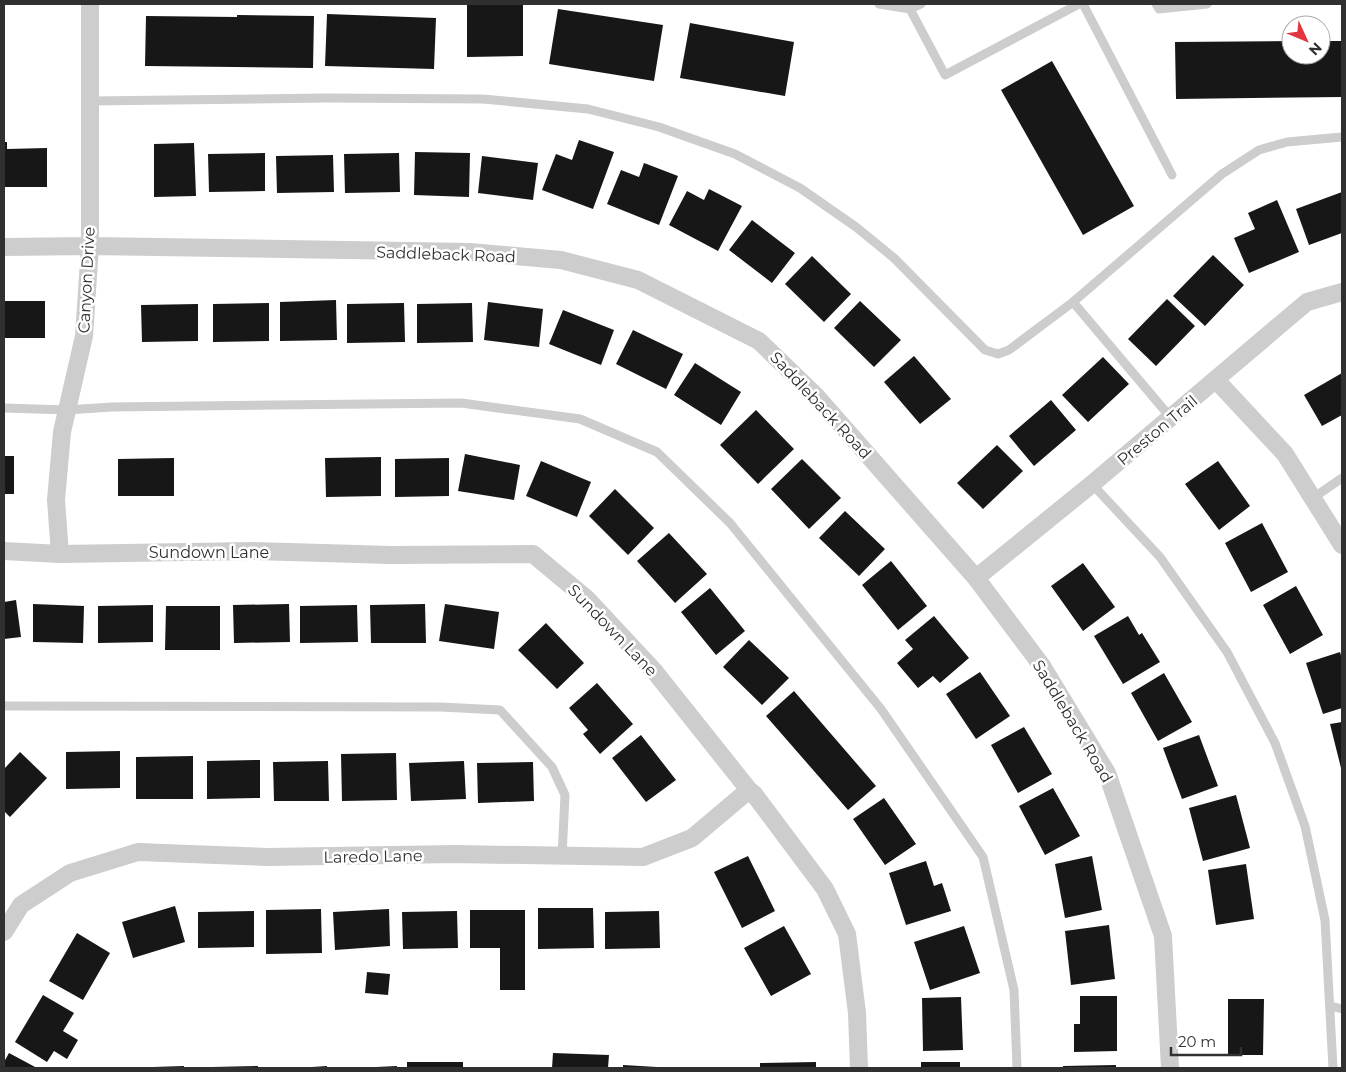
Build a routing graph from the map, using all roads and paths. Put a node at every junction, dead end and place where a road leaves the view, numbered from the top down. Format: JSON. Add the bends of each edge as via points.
{"nodes":[{"id":1,"x":90,"y":4,"type":"edge"},
{"id":2,"x":879,"y":4,"type":"edge"},
{"id":3,"x":921,"y":4,"type":"edge"},
{"id":4,"x":1079,"y":4,"type":"edge"},
{"id":5,"x":1084,"y":4,"type":"edge"},
{"id":6,"x":1156,"y":4,"type":"edge"},
{"id":7,"x":1207,"y":4,"type":"edge"},
{"id":8,"x":910,"y":9,"type":"junction"},
{"id":9,"x":90,"y":101,"type":"junction"},
{"id":10,"x":1342,"y":137,"type":"edge"},
{"id":11,"x":1172,"y":175,"type":"dead end"},
{"id":12,"x":90,"y":246,"type":"junction"},
{"id":13,"x":4,"y":247,"type":"edge"},
{"id":14,"x":1342,"y":292,"type":"edge"},
{"id":15,"x":1073,"y":302,"type":"junction"},
{"id":16,"x":1216,"y":380,"type":"junction"},
{"id":17,"x":4,"y":408,"type":"edge"},
{"id":18,"x":67,"y":410,"type":"junction"},
{"id":19,"x":1171,"y":418,"type":"junction"},
{"id":20,"x":1342,"y":478,"type":"edge"},
{"id":21,"x":1092,"y":484,"type":"junction"},
{"id":22,"x":1312,"y":498,"type":"junction"},
{"id":23,"x":1342,"y":545,"type":"edge"},
{"id":24,"x":4,"y":551,"type":"edge"},
{"id":25,"x":60,"y":554,"type":"junction"},
{"id":26,"x":976,"y":578,"type":"junction"},
{"id":27,"x":4,"y":706,"type":"edge"},
{"id":28,"x":749,"y":790,"type":"junction"},
{"id":29,"x":562,"y":856,"type":"junction"},
{"id":30,"x":4,"y":932,"type":"edge"},
{"id":31,"x":1330,"y":1006,"type":"junction"},
{"id":32,"x":1342,"y":1008,"type":"edge"},
{"id":33,"x":859,"y":1068,"type":"edge"},
{"id":34,"x":1017,"y":1068,"type":"edge"},
{"id":35,"x":1170,"y":1068,"type":"edge"},
{"id":36,"x":1333,"y":1068,"type":"edge"}],
"edges":[{"from":1,"to":9,"type":"street","name":"Canyon Drive"},
{"from":2,"to":8,"type":"lane"},
{"from":3,"to":8,"type":"lane"},
{"from":4,"to":8,"type":"lane","via":[[945,75]]},
{"from":5,"to":11,"type":"lane"},
{"from":6,"to":7,"type":"lane","via":[[1159,10]]},
{"from":9,"to":12,"type":"street","name":"Canyon Drive"},
{"from":9,"to":15,"type":"lane","via":[[483,99],[588,109],[659,127],[735,154],[800,188],[894,258],[985,350],[998,354],[1009,350]]},
{"from":10,"to":15,"type":"lane","via":[[1287,142],[1259,150],[1222,174]]},
{"from":12,"to":13,"type":"street","name":"Saddleback Road"},
{"from":12,"to":18,"type":"street","name":"Canyon Drive","via":[[84,336]]},
{"from":12,"to":26,"type":"street","name":"Saddleback Road","via":[[470,252],[561,260],[638,280],[759,341],[816,396]]},
{"from":14,"to":16,"type":"street","name":"Preston Trail","via":[[1307,302]]},
{"from":15,"to":19,"type":"lane"},
{"from":16,"to":19,"type":"street","name":"Preston Trail"},
{"from":16,"to":22,"type":"street","via":[[1285,454]]},
{"from":17,"to":18,"type":"lane"},
{"from":18,"to":25,"type":"street","name":"Canyon Drive","via":[[56,500]]},
{"from":18,"to":34,"type":"lane","via":[[461,403],[580,419],[657,452],[730,523],[881,709],[983,858],[1014,990]]},
{"from":19,"to":21,"type":"street","name":"Preston Trail"},
{"from":20,"to":22,"type":"lane"},
{"from":21,"to":26,"type":"street","name":"Preston Trail"},
{"from":21,"to":31,"type":"lane","via":[[1160,557],[1227,652],[1275,743],[1305,826],[1325,920]]},
{"from":22,"to":23,"type":"street"},
{"from":24,"to":25,"type":"street","name":"Sundown Lane"},
{"from":25,"to":28,"type":"street","name":"Sundown Lane","via":[[252,551],[391,555],[533,554],[587,599],[655,672]]},
{"from":26,"to":35,"type":"street","name":"Saddleback Road","via":[[1042,666],[1107,773],[1163,936]]},
{"from":27,"to":29,"type":"lane","via":[[500,710],[552,767],[565,795]]},
{"from":28,"to":29,"type":"street","name":"Laredo Lane","via":[[692,838],[643,857]]},
{"from":28,"to":33,"type":"street","name":"Sundown Lane","via":[[826,889],[848,934],[857,1013]]},
{"from":29,"to":30,"type":"street","name":"Laredo Lane","via":[[268,857],[138,852],[70,873],[21,905]]},
{"from":31,"to":32,"type":"lane"},
{"from":31,"to":36,"type":"lane"}]}
